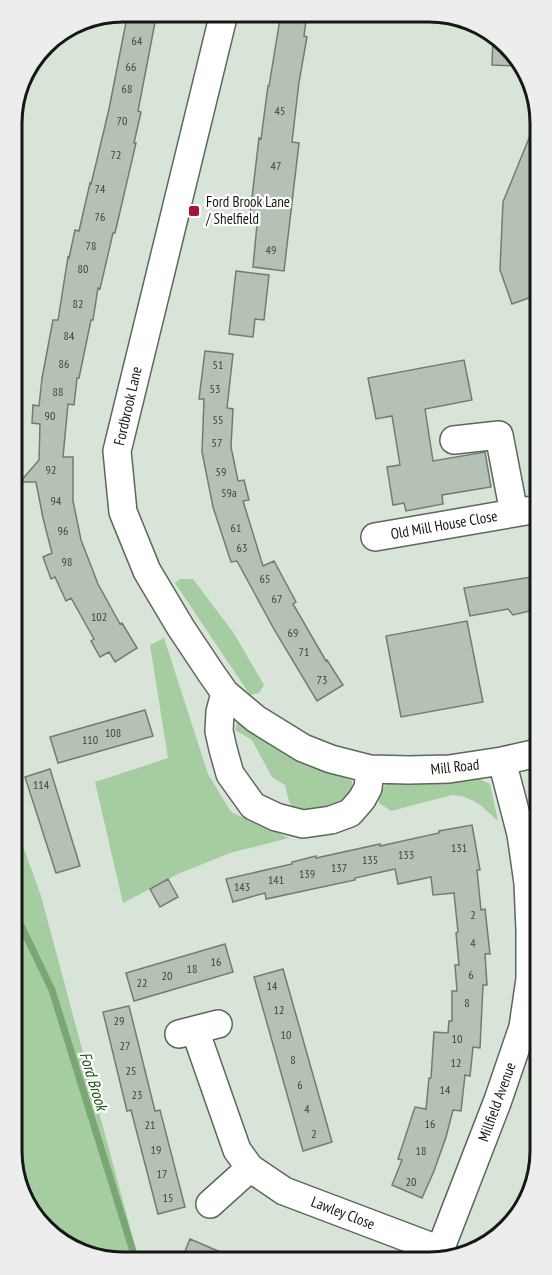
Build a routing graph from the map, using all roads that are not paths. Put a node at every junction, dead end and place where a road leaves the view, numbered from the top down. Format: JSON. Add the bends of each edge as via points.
{"nodes":[{"id":1,"x":222,"y":22,"type":"edge"},
{"id":2,"x":454,"y":440,"type":"dead end"},
{"id":3,"x":526,"y":511,"type":"edge"},
{"id":4,"x":375,"y":537,"type":"dead end"},
{"id":5,"x":225,"y":693,"type":"junction"},
{"id":6,"x":529,"y":755,"type":"edge"},
{"id":7,"x":331,"y":759,"type":"joint"},
{"id":8,"x":502,"y":761,"type":"junction"},
{"id":9,"x":370,"y":769,"type":"junction"},
{"id":10,"x":529,"y":923,"type":"edge"},
{"id":11,"x":197,"y":1029,"type":"dead end"},
{"id":12,"x":529,"y":1032,"type":"edge"},
{"id":13,"x":250,"y":1168,"type":"junction"},
{"id":14,"x":210,"y":1204,"type":"dead end"},
{"id":15,"x":431,"y":1252,"type":"edge"},
{"id":16,"x":439,"y":1252,"type":"edge"}],
"edges":[{"from":1,"to":5,"type":"street","name":"Fordbrook Lane","via":[[117,451],[123,512],[147,571]]},
{"from":2,"to":3,"type":"street","name":"Old Mill House Close","via":[[499,435]]},
{"from":3,"to":4,"type":"street","name":"Old Mill House Close"},
{"from":5,"to":7,"type":"street","name":"Fordbrook Lane","via":[[275,731]]},
{"from":5,"to":9,"type":"street","via":[[219,731],[223,749],[230,774],[253,806],[303,824],[331,820],[350,813],[362,799]]},
{"from":6,"to":8,"type":"street","name":"Mill Road"},
{"from":7,"to":9,"type":"street","name":"Mill Road"},
{"from":8,"to":9,"type":"street","name":"Mill Road","via":[[449,769]]},
{"from":8,"to":10,"type":"street","name":"Millfield Avenue","via":[[521,834]]},
{"from":11,"to":13,"type":"street","name":"Lawley Close","via":[[237,1150]]},
{"from":12,"to":16,"type":"street","name":"Millfield Avenue","via":[[498,1100]]},
{"from":13,"to":14,"type":"street"},
{"from":13,"to":15,"type":"street","name":"Lawley Close","via":[[284,1191]]}]}
